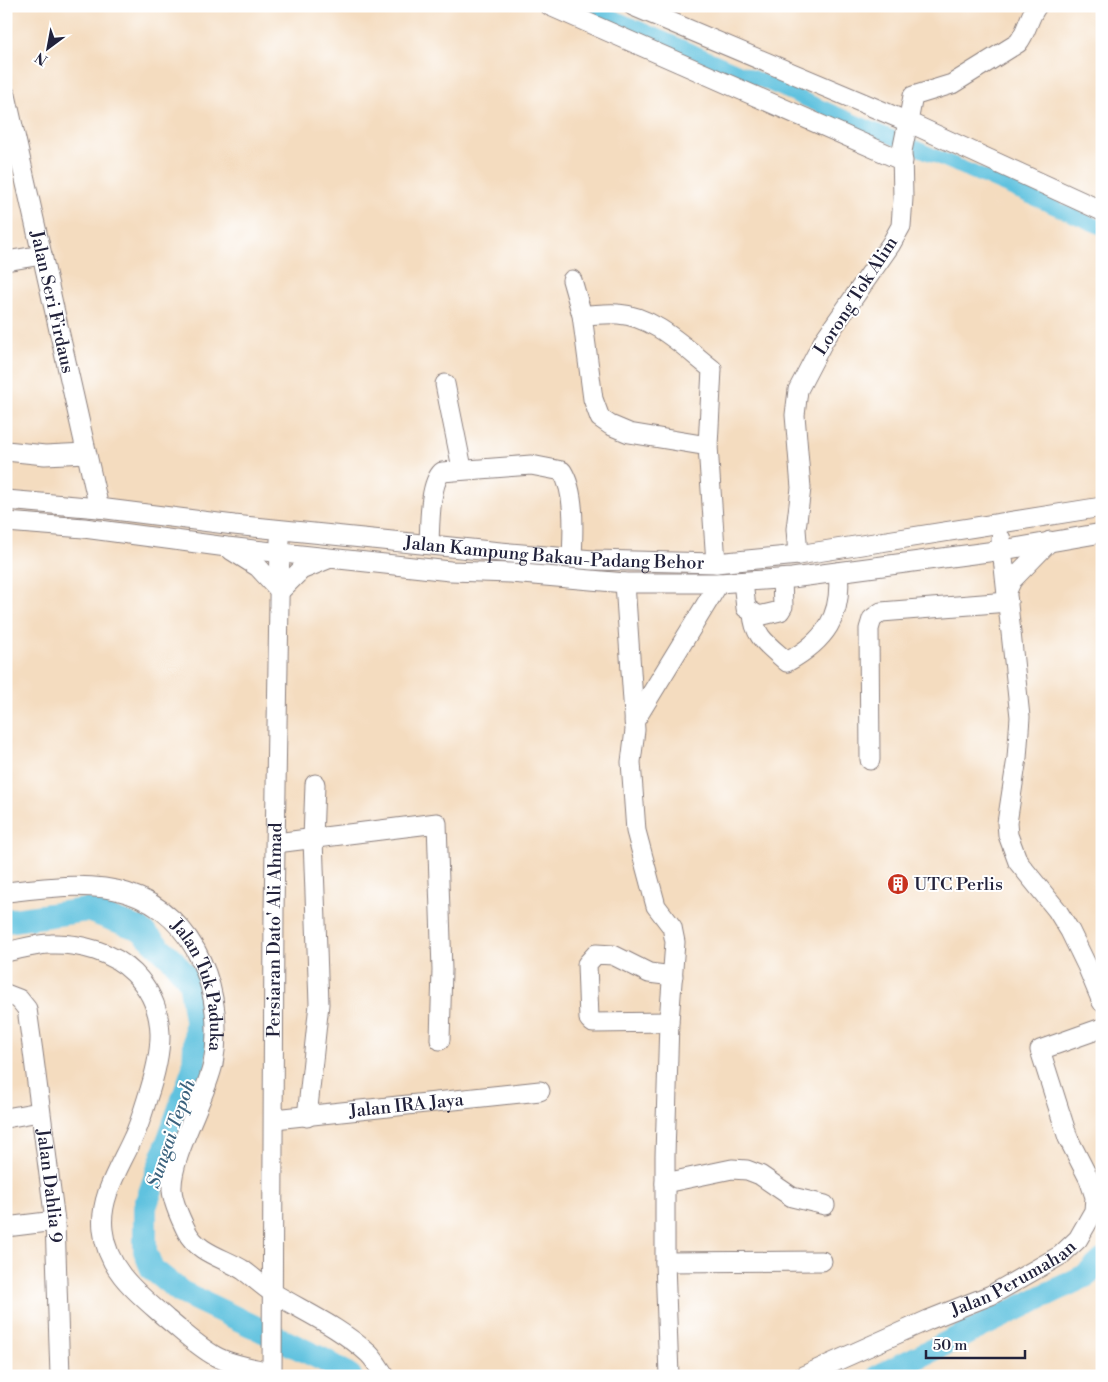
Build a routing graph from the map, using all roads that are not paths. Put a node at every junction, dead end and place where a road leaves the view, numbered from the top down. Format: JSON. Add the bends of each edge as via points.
{"nodes":[{"id":1,"x":550,"y":6,"type":"edge"},
{"id":2,"x":633,"y":6,"type":"edge"},
{"id":3,"x":1037,"y":6,"type":"edge"},
{"id":4,"x":6,"y":95,"type":"edge"},
{"id":5,"x":905,"y":142,"type":"junction"},
{"id":6,"x":1102,"y":211,"type":"edge"},
{"id":7,"x":42,"y":255,"type":"junction"},
{"id":8,"x":6,"y":261,"type":"edge"},
{"id":9,"x":572,"y":280,"type":"dead end"},
{"id":10,"x":582,"y":315,"type":"junction"},
{"id":11,"x":446,"y":384,"type":"dead end"},
{"id":12,"x":708,"y":446,"type":"junction"},
{"id":13,"x":6,"y":451,"type":"edge"},
{"id":14,"x":86,"y":453,"type":"junction"},
{"id":15,"x":462,"y":468,"type":"junction"},
{"id":16,"x":6,"y":500,"type":"edge"},
{"id":17,"x":1102,"y":507,"type":"edge"},
{"id":18,"x":99,"y":508,"type":"junction"},
{"id":19,"x":6,"y":522,"type":"edge"},
{"id":20,"x":999,"y":523,"type":"junction"},
{"id":21,"x":280,"y":529,"type":"junction"},
{"id":22,"x":1102,"y":533,"type":"edge"},
{"id":23,"x":1050,"y":541,"type":"junction"},
{"id":24,"x":429,"y":544,"type":"junction"},
{"id":25,"x":227,"y":547,"type":"junction"},
{"id":26,"x":1003,"y":550,"type":"junction"},
{"id":27,"x":280,"y":553,"type":"junction"},
{"id":28,"x":798,"y":555,"type":"junction"},
{"id":29,"x":332,"y":557,"type":"junction"},
{"id":30,"x":572,"y":558,"type":"junction"},
{"id":31,"x":716,"y":563,"type":"junction"},
{"id":32,"x":838,"y":572,"type":"junction"},
{"id":33,"x":782,"y":579,"type":"junction"},
{"id":34,"x":743,"y":582,"type":"junction"},
{"id":35,"x":625,"y":583,"type":"junction"},
{"id":36,"x":719,"y":583,"type":"junction"},
{"id":37,"x":280,"y":591,"type":"junction"},
{"id":38,"x":1008,"y":597,"type":"junction"},
{"id":39,"x":753,"y":613,"type":"junction"},
{"id":40,"x":634,"y":722,"type":"junction"},
{"id":41,"x":870,"y":760,"type":"dead end"},
{"id":42,"x":314,"y":784,"type":"dead end"},
{"id":43,"x":313,"y":839,"type":"junction"},
{"id":44,"x":276,"y":843,"type":"junction"},
{"id":45,"x":6,"y":892,"type":"edge"},
{"id":46,"x":6,"y":952,"type":"edge"},
{"id":47,"x":673,"y":976,"type":"junction"},
{"id":48,"x":13,"y":996,"type":"edge"},
{"id":49,"x":1102,"y":1002,"type":"edge"},
{"id":50,"x":669,"y":1022,"type":"junction"},
{"id":51,"x":1102,"y":1028,"type":"edge"},
{"id":52,"x":440,"y":1040,"type":"dead end"},
{"id":53,"x":540,"y":1092,"type":"dead end"},
{"id":54,"x":39,"y":1112,"type":"junction"},
{"id":55,"x":307,"y":1117,"type":"junction"},
{"id":56,"x":6,"y":1118,"type":"edge"},
{"id":57,"x":274,"y":1119,"type":"junction"},
{"id":58,"x":664,"y":1183,"type":"junction"},
{"id":59,"x":825,"y":1205,"type":"dead end"},
{"id":60,"x":55,"y":1221,"type":"junction"},
{"id":61,"x":6,"y":1227,"type":"edge"},
{"id":62,"x":822,"y":1260,"type":"dead end"},
{"id":63,"x":665,"y":1262,"type":"junction"},
{"id":64,"x":272,"y":1299,"type":"junction"},
{"id":65,"x":273,"y":1368,"type":"edge"},
{"id":66,"x":60,"y":1376,"type":"edge"},
{"id":67,"x":384,"y":1376,"type":"edge"},
{"id":68,"x":669,"y":1376,"type":"edge"},
{"id":69,"x":803,"y":1376,"type":"edge"}],
"edges":[{"from":1,"to":5,"type":"street"},
{"from":2,"to":5,"type":"street"},
{"from":3,"to":5,"type":"street","name":"Lorong Tok Alim","via":[[1026,24],[1024,36],[1012,47],[952,84],[913,96]]},
{"from":4,"to":7,"type":"street","name":"Jalan Seri Firdaus"},
{"from":5,"to":6,"type":"street"},
{"from":5,"to":28,"type":"street","name":"Lorong Tok Alim","via":[[901,226],[824,340],[798,390],[795,415],[802,488],[796,529]]},
{"from":7,"to":8,"type":"street"},
{"from":7,"to":14,"type":"street","name":"Jalan Seri Firdaus"},
{"from":9,"to":10,"type":"street"},
{"from":10,"to":12,"type":"street","via":[[593,399],[600,418],[629,433]]},
{"from":10,"to":12,"type":"street","via":[[619,314],[642,320],[664,332],[712,369]]},
{"from":11,"to":15,"type":"street"},
{"from":12,"to":31,"type":"street"},
{"from":13,"to":14,"type":"street","via":[[45,455]]},
{"from":14,"to":18,"type":"street","name":"Jalan Seri Firdaus"},
{"from":15,"to":24,"type":"street","via":[[437,476]]},
{"from":15,"to":30,"type":"street","via":[[531,465],[562,471],[568,480],[573,523]]},
{"from":16,"to":18,"type":"street","name":"Jalan Kampung Bakau-Padang Behor"},
{"from":17,"to":20,"type":"street","name":"Jalan Kampung Bakau-Padang Behor"},
{"from":18,"to":21,"type":"street","name":"Jalan Kampung Bakau-Padang Behor"},
{"from":19,"to":25,"type":"street","name":"Jalan Kampung Bakau-Padang Behor","via":[[84,528]]},
{"from":20,"to":26,"type":"street"},
{"from":20,"to":28,"type":"street","name":"Jalan Kampung Bakau-Padang Behor"},
{"from":21,"to":24,"type":"street","name":"Jalan Kampung Bakau-Padang Behor"},
{"from":21,"to":27,"type":"street","name":"Persiaran Dato' Ali Ahmad"},
{"from":22,"to":23,"type":"street","name":"Jalan Kampung Bakau-Padang Behor"},
{"from":23,"to":26,"type":"street","name":"Jalan Kampung Bakau-Padang Behor"},
{"from":23,"to":38,"type":"street","via":[[1012,580]]},
{"from":24,"to":30,"type":"street","name":"Jalan Kampung Bakau-Padang Behor"},
{"from":25,"to":27,"type":"street","name":"Jalan Kampung Bakau-Padang Behor"},
{"from":25,"to":37,"type":"street","via":[[258,567]]},
{"from":26,"to":32,"type":"street","name":"Jalan Kampung Bakau-Padang Behor"},
{"from":26,"to":38,"type":"street"},
{"from":27,"to":29,"type":"street","name":"Jalan Kampung Bakau-Padang Behor"},
{"from":27,"to":37,"type":"street","name":"Persiaran Dato' Ali Ahmad"},
{"from":28,"to":31,"type":"street","name":"Jalan Kampung Bakau-Padang Behor"},
{"from":29,"to":35,"type":"street","name":"Jalan Kampung Bakau-Padang Behor","via":[[450,571]]},
{"from":29,"to":37,"type":"street","via":[[301,570]]},
{"from":30,"to":31,"type":"street","name":"Jalan Kampung Bakau-Padang Behor"},
{"from":32,"to":33,"type":"street","name":"Jalan Kampung Bakau-Padang Behor"},
{"from":32,"to":39,"type":"street","via":[[840,588],[829,629],[787,662],[760,638],[754,626]]},
{"from":33,"to":34,"type":"street","name":"Jalan Kampung Bakau-Padang Behor"},
{"from":33,"to":39,"type":"street","via":[[783,606],[780,611],[759,616]]},
{"from":34,"to":36,"type":"street","name":"Jalan Kampung Bakau-Padang Behor"},
{"from":34,"to":39,"type":"street","via":[[746,608]]},
{"from":35,"to":36,"type":"street","name":"Jalan Kampung Bakau-Padang Behor"},
{"from":35,"to":40,"type":"street"},
{"from":36,"to":40,"type":"street"},
{"from":37,"to":44,"type":"street","name":"Persiaran Dato' Ali Ahmad"},
{"from":38,"to":41,"type":"street","via":[[881,612],[872,619]]},
{"from":38,"to":49,"type":"street","via":[[1020,717],[1008,835],[1018,862],[1070,931]]},
{"from":40,"to":47,"type":"street","via":[[631,762],[636,831],[656,906],[672,927],[676,942]]},
{"from":42,"to":43,"type":"street"},
{"from":43,"to":44,"type":"street"},
{"from":43,"to":52,"type":"street","via":[[437,823],[442,970]]},
{"from":43,"to":55,"type":"street","via":[[319,1004]]},
{"from":44,"to":57,"type":"street","name":"Persiaran Dato' Ali Ahmad"},
{"from":45,"to":64,"type":"street","name":"Jalan Tuk Paduka","via":[[82,887],[127,893],[152,904],[193,944],[213,989],[216,1035],[207,1086],[176,1163],[172,1191],[182,1222],[195,1244],[243,1270]]},
{"from":46,"to":65,"type":"street","via":[[50,944],[83,947],[122,962],[145,985],[160,1025],[159,1062],[135,1136],[117,1171],[102,1217],[111,1261],[122,1278],[147,1302],[214,1356]]},
{"from":47,"to":50,"type":"street"},
{"from":47,"to":50,"type":"street","via":[[650,973],[613,955],[596,954],[587,964],[589,1020],[593,1023]]},
{"from":48,"to":54,"type":"street","name":"Jalan Dahlia 9","via":[[26,1009]]},
{"from":50,"to":58,"type":"street"},
{"from":51,"to":69,"type":"street","name":"Jalan Perumahan","via":[[1040,1050],[1068,1138],[1090,1179],[1095,1197],[1094,1211],[1078,1239],[1061,1255],[990,1295]]},
{"from":53,"to":55,"type":"street","name":"Jalan IRA Jaya"},
{"from":54,"to":56,"type":"street"},
{"from":54,"to":60,"type":"street","name":"Jalan Dahlia 9"},
{"from":55,"to":57,"type":"street","name":"Jalan IRA Jaya"},
{"from":57,"to":64,"type":"street","name":"Persiaran Dato' Ali Ahmad"},
{"from":58,"to":59,"type":"street","via":[[732,1169],[747,1170],[760,1174],[792,1197]]},
{"from":58,"to":63,"type":"street"},
{"from":60,"to":61,"type":"street"},
{"from":60,"to":66,"type":"street","name":"Jalan Dahlia 9"},
{"from":62,"to":63,"type":"street"},
{"from":63,"to":68,"type":"street"},
{"from":64,"to":65,"type":"street","name":"Persiaran Dato' Ali Ahmad"},
{"from":64,"to":67,"type":"street","via":[[334,1328],[370,1355]]}]}
